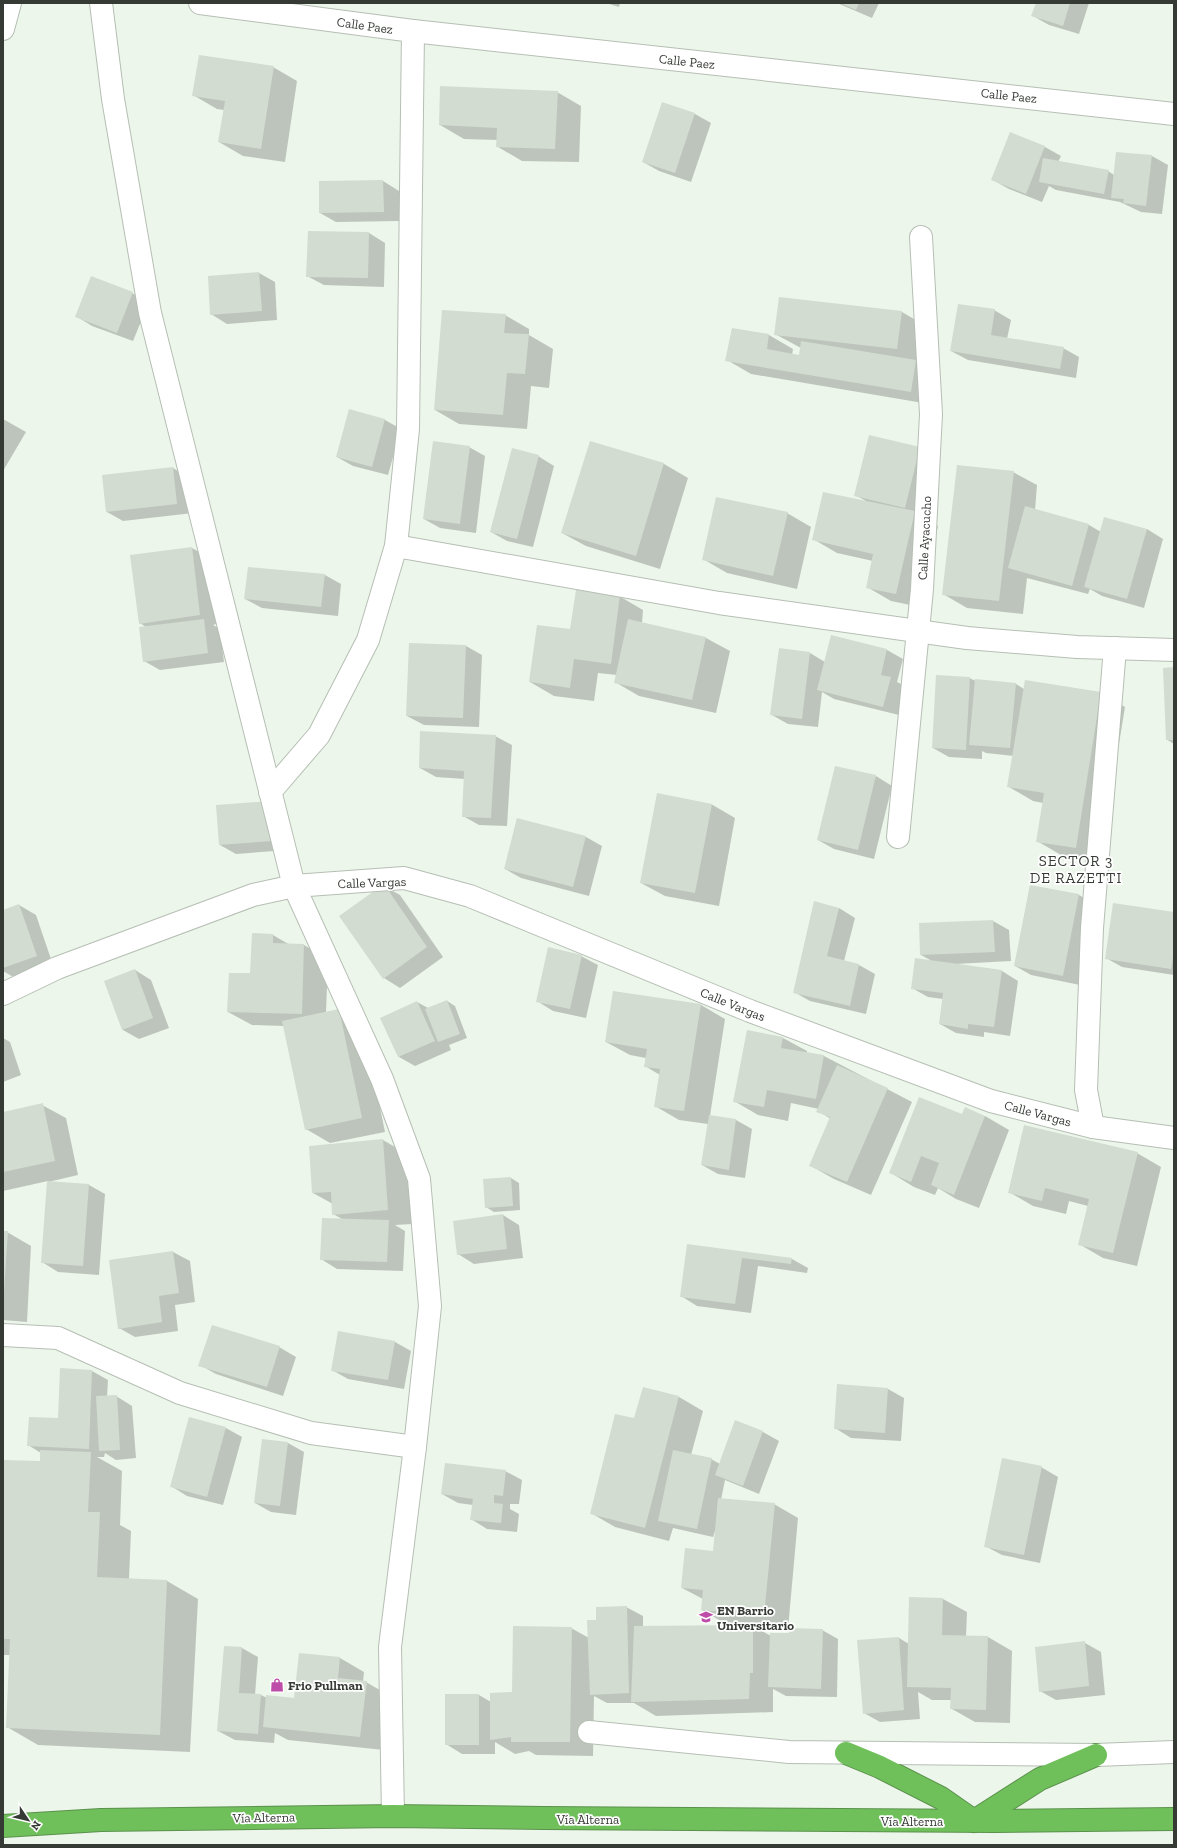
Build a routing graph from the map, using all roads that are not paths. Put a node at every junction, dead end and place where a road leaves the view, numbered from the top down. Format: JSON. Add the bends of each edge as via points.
{"nodes":[{"id":1,"x":10,"y":3,"type":"edge"},
{"id":2,"x":101,"y":3,"type":"edge"},
{"id":3,"x":200,"y":3,"type":"edge"},
{"id":4,"x":3,"y":29,"type":"edge"},
{"id":5,"x":413,"y":31,"type":"junction"},
{"id":6,"x":1174,"y":114,"type":"edge"},
{"id":7,"x":921,"y":237,"type":"dead end"},
{"id":8,"x":396,"y":546,"type":"junction"},
{"id":9,"x":917,"y":632,"type":"junction"},
{"id":10,"x":1115,"y":648,"type":"junction"},
{"id":11,"x":1174,"y":650,"type":"edge"},
{"id":12,"x":270,"y":792,"type":"junction"},
{"id":13,"x":898,"y":837,"type":"dead end"},
{"id":14,"x":294,"y":886,"type":"junction"},
{"id":15,"x":3,"y":994,"type":"edge"},
{"id":16,"x":1093,"y":1127,"type":"junction"},
{"id":17,"x":1174,"y":1138,"type":"edge"},
{"id":18,"x":3,"y":1335,"type":"edge"},
{"id":19,"x":415,"y":1447,"type":"junction"},
{"id":20,"x":589,"y":1732,"type":"dead end"},
{"id":21,"x":846,"y":1752,"type":"junction"},
{"id":22,"x":1174,"y":1752,"type":"edge"},
{"id":23,"x":1096,"y":1755,"type":"junction"},
{"id":24,"x":393,"y":1816,"type":"junction"},
{"id":25,"x":1174,"y":1819,"type":"edge"},
{"id":26,"x":974,"y":1821,"type":"junction"},
{"id":27,"x":3,"y":1826,"type":"edge"}],
"edges":[{"from":1,"to":4,"type":"street"},
{"from":2,"to":12,"type":"street","via":[[113,99],[150,313]]},
{"from":3,"to":5,"type":"street","name":"Calle Paez"},
{"from":5,"to":6,"type":"street","name":"Calle Paez"},
{"from":5,"to":8,"type":"street","via":[[408,429]]},
{"from":7,"to":9,"type":"street","name":"Calle Ayacucho","via":[[930,414],[922,589]]},
{"from":8,"to":9,"type":"street","via":[[719,604]]},
{"from":8,"to":12,"type":"street","via":[[368,640],[319,735]]},
{"from":9,"to":10,"type":"street","via":[[1038,644]]},
{"from":9,"to":13,"type":"street","name":"Calle Ayacucho"},
{"from":10,"to":11,"type":"street"},
{"from":10,"to":16,"type":"street","via":[[1092,928],[1086,1090]]},
{"from":12,"to":14,"type":"street"},
{"from":14,"to":15,"type":"street","name":"Calle Vargas","via":[[238,900],[57,968]]},
{"from":14,"to":16,"type":"street","name":"Calle Vargas","via":[[404,878],[470,896],[743,1009],[991,1101]]},
{"from":14,"to":19,"type":"street","via":[[382,1079],[420,1179],[430,1306]]},
{"from":16,"to":17,"type":"street","name":"Calle Vargas"},
{"from":18,"to":19,"type":"street","via":[[58,1338],[180,1393],[311,1433]]},
{"from":19,"to":24,"type":"street","via":[[390,1647]]},
{"from":20,"to":21,"type":"street","via":[[789,1752]]},
{"from":21,"to":23,"type":"street"},
{"from":21,"to":26,"type":"highway","via":[[941,1798]]},
{"from":22,"to":23,"type":"street"},
{"from":23,"to":26,"type":"highway","via":[[1040,1779]]},
{"from":24,"to":26,"type":"highway","name":"Vía Alterna"},
{"from":24,"to":27,"type":"highway","name":"Vía Alterna","via":[[101,1820]]},
{"from":25,"to":26,"type":"highway","name":"Vía Alterna"}]}
